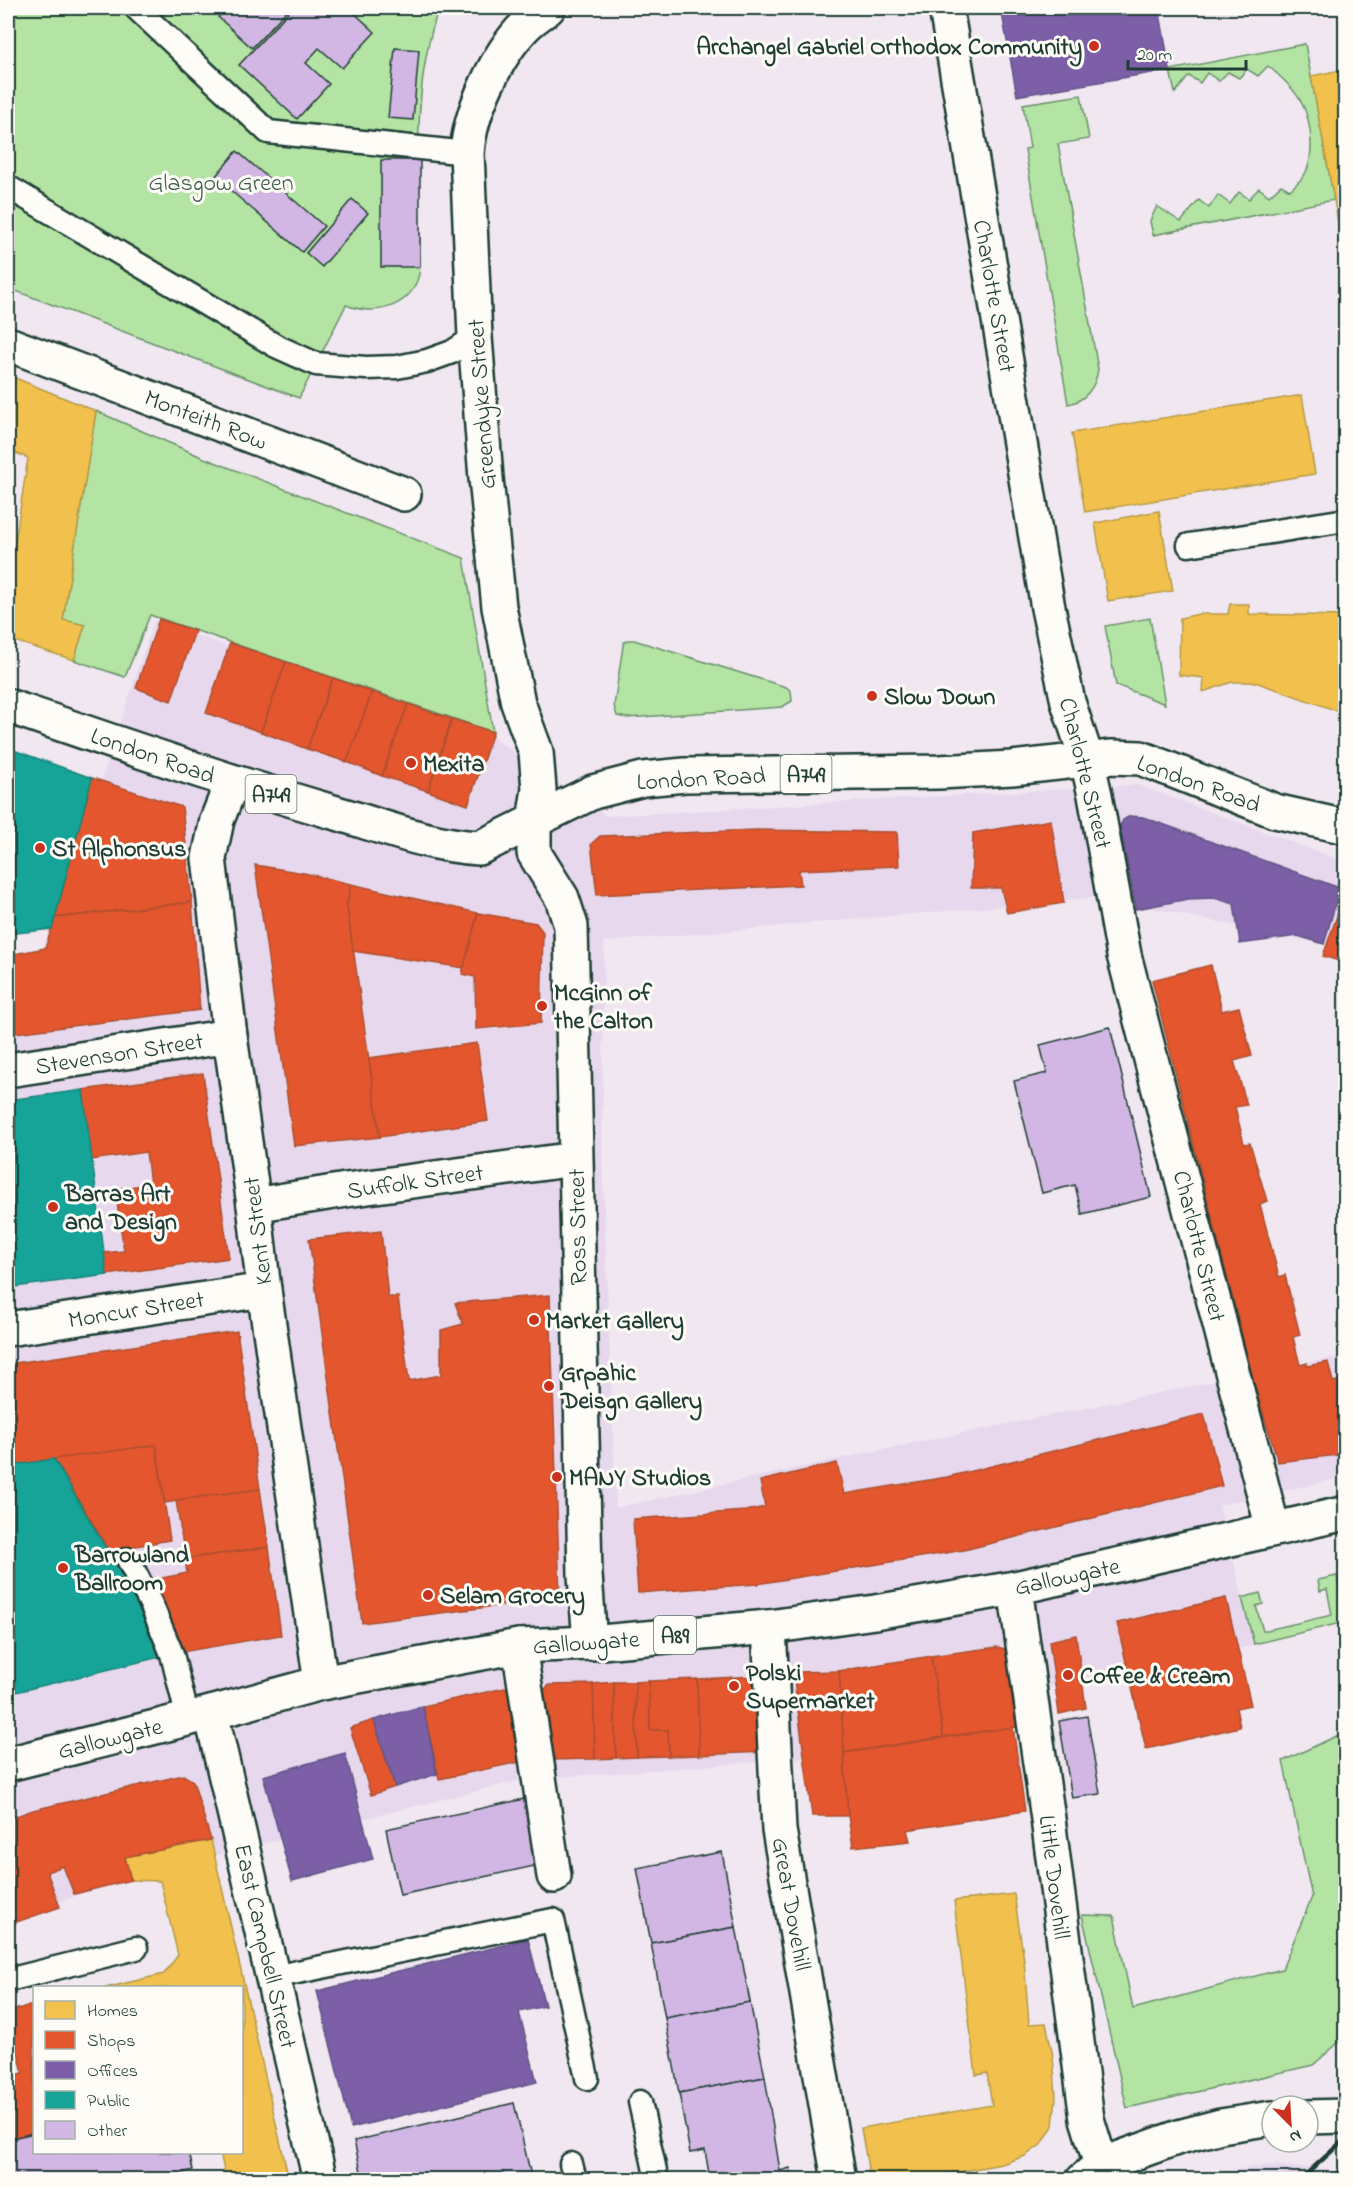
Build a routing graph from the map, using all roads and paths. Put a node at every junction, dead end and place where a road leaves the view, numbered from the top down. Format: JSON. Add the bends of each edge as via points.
{"nodes":[{"id":1,"x":136,"y":8,"type":"edge"},
{"id":2,"x":548,"y":8,"type":"edge"},
{"id":3,"x":946,"y":8,"type":"edge"},
{"id":4,"x":467,"y":153,"type":"junction"},
{"id":5,"x":8,"y":187,"type":"edge"},
{"id":6,"x":475,"y":337,"type":"junction"},
{"id":7,"x":8,"y":344,"type":"edge"},
{"id":8,"x":404,"y":494,"type":"dead end"},
{"id":9,"x":1346,"y":520,"type":"edge"},
{"id":10,"x":1189,"y":545,"type":"dead end"},
{"id":11,"x":8,"y":706,"type":"edge"},
{"id":12,"x":1087,"y":760,"type":"junction"},
{"id":13,"x":232,"y":782,"type":"junction"},
{"id":14,"x":534,"y":821,"type":"junction"},
{"id":15,"x":1346,"y":827,"type":"edge"},
{"id":16,"x":230,"y":1036,"type":"junction"},
{"id":17,"x":8,"y":1070,"type":"edge"},
{"id":18,"x":575,"y":1159,"type":"junction"},
{"id":19,"x":254,"y":1205,"type":"junction"},
{"id":20,"x":264,"y":1290,"type":"junction"},
{"id":21,"x":8,"y":1329,"type":"edge"},
{"id":22,"x":1346,"y":1513,"type":"edge"},
{"id":23,"x":1273,"y":1529,"type":"junction"},
{"id":24,"x":128,"y":1559,"type":"dead end"},
{"id":25,"x":1015,"y":1588,"type":"junction"},
{"id":26,"x":769,"y":1627,"type":"junction"},
{"id":27,"x":590,"y":1643,"type":"junction"},
{"id":28,"x":519,"y":1646,"type":"junction"},
{"id":29,"x":321,"y":1683,"type":"junction"},
{"id":30,"x":200,"y":1716,"type":"junction"},
{"id":31,"x":8,"y":1764,"type":"edge"},
{"id":32,"x":554,"y":1876,"type":"dead end"},
{"id":33,"x":136,"y":1948,"type":"dead end"},
{"id":34,"x":273,"y":1977,"type":"junction"},
{"id":35,"x":8,"y":1980,"type":"edge"},
{"id":36,"x":587,"y":2078,"type":"dead end"},
{"id":37,"x":640,"y":2102,"type":"dead end"},
{"id":38,"x":1346,"y":2116,"type":"edge"},
{"id":39,"x":1320,"y":2117,"type":"edge"},
{"id":40,"x":1260,"y":2120,"type":"edge"},
{"id":41,"x":1092,"y":2172,"type":"edge"},
{"id":42,"x":320,"y":2180,"type":"edge"},
{"id":43,"x":657,"y":2180,"type":"edge"},
{"id":44,"x":839,"y":2180,"type":"edge"}],
"edges":[{"from":1,"to":4,"type":"lane","via":[[268,132]]},
{"from":2,"to":4,"type":"street","name":"Greendyke Street","via":[[528,23],[500,59],[475,117]]},
{"from":3,"to":12,"type":"street","name":"Charlotte Street","via":[[1048,608],[1068,702]]},
{"from":4,"to":6,"type":"street","name":"Greendyke Street"},
{"from":5,"to":6,"type":"lane","via":[[276,346],[316,364],[397,367],[452,352]]},
{"from":6,"to":14,"type":"street","name":"Greendyke Street","via":[[499,606],[518,703],[536,752],[539,789]]},
{"from":7,"to":8,"type":"street","name":"Monteith Row"},
{"from":9,"to":10,"type":"lane"},
{"from":11,"to":13,"type":"street","name":"London Road","number":"A749"},
{"from":12,"to":14,"type":"street","name":"London Road","number":"A749","via":[[939,772],[643,778],[593,792]]},
{"from":12,"to":15,"type":"street","name":"London Road","number":"A749","via":[[1141,758],[1275,811]]},
{"from":12,"to":23,"type":"street","name":"Charlotte Street","via":[[1124,955]]},
{"from":13,"to":14,"type":"street","name":"London Road","number":"A749","via":[[462,847],[478,848]]},
{"from":13,"to":16,"type":"street","name":"Kent Street","via":[[217,820],[209,858]]},
{"from":14,"to":18,"type":"street","name":"Ross Street","via":[[534,853],[562,898],[571,926]]},
{"from":16,"to":17,"type":"street","name":"Stevenson Street"},
{"from":16,"to":19,"type":"street","name":"Kent Street"},
{"from":18,"to":19,"type":"street","name":"Suffolk Street"},
{"from":18,"to":27,"type":"street","name":"Ross Street"},
{"from":19,"to":20,"type":"street","name":"Kent Street"},
{"from":20,"to":21,"type":"street","name":"Moncur Street"},
{"from":20,"to":29,"type":"street","name":"Kent Street"},
{"from":22,"to":23,"type":"street","name":"Gallowgate","number":"A89"},
{"from":23,"to":25,"type":"street","name":"Gallowgate","number":"A89"},
{"from":24,"to":30,"type":"lane"},
{"from":25,"to":26,"type":"street","name":"Gallowgate","number":"A89"},
{"from":25,"to":41,"type":"street","name":"Little Dovehill"},
{"from":26,"to":27,"type":"street","name":"Gallowgate","number":"A89"},
{"from":26,"to":44,"type":"street","name":"Great Dovehill","via":[[779,1830]]},
{"from":27,"to":28,"type":"street","name":"Gallowgate","number":"A89"},
{"from":28,"to":29,"type":"street","name":"Gallowgate","number":"A89"},
{"from":28,"to":32,"type":"street"},
{"from":29,"to":30,"type":"street","name":"Gallowgate","number":"A89"},
{"from":30,"to":31,"type":"street","name":"Gallowgate","number":"A89"},
{"from":30,"to":34,"type":"street","name":"East Campbell Street"},
{"from":33,"to":35,"type":"lane"},
{"from":34,"to":36,"type":"lane","via":[[553,1920]]},
{"from":34,"to":42,"type":"street","name":"East Campbell Street"},
{"from":37,"to":43,"type":"lane"},
{"from":38,"to":39,"type":"street"},
{"from":40,"to":41,"type":"street","via":[[1179,2137]]}]}
